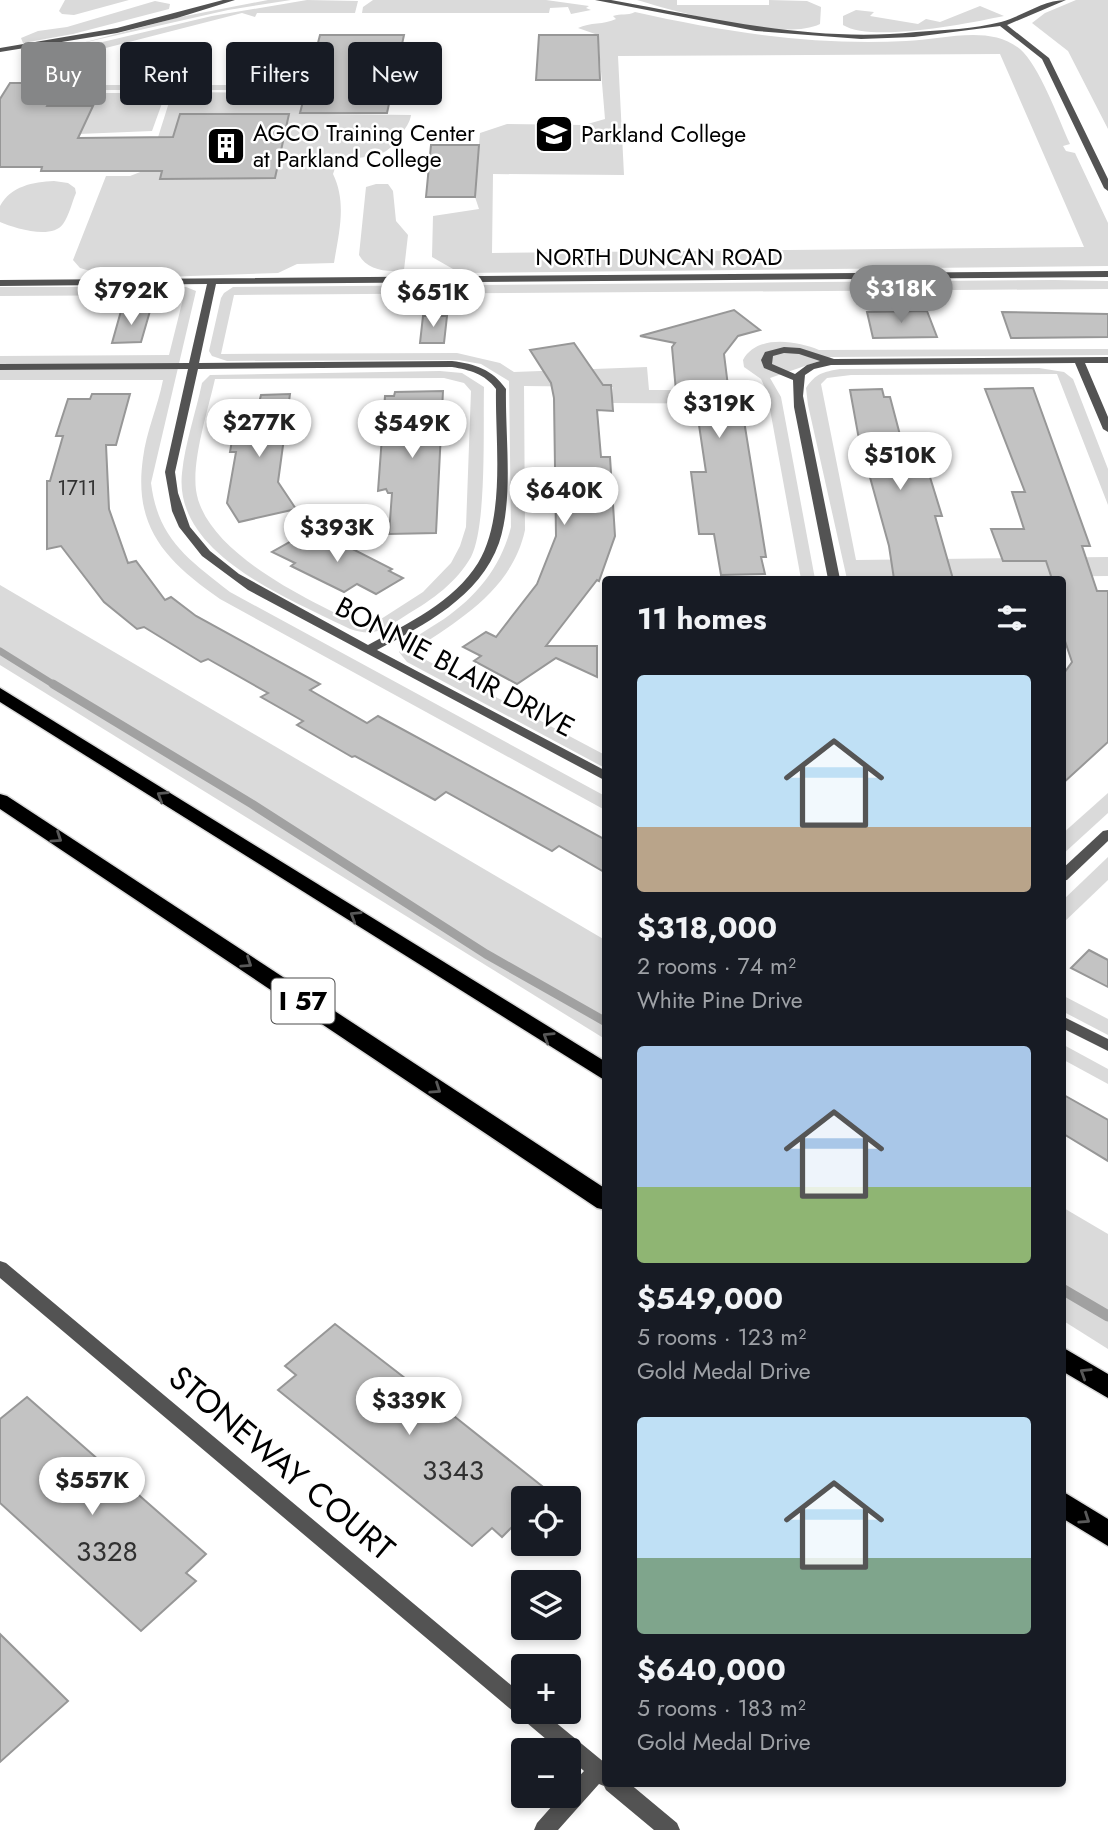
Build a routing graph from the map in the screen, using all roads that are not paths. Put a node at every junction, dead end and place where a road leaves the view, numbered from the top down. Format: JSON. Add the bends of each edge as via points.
{"nodes":[{"id":1,"x":231,"y":0,"type":"edge"},
{"id":2,"x":243,"y":0,"type":"edge"},
{"id":3,"x":599,"y":0,"type":"edge"},
{"id":4,"x":1062,"y":0,"type":"edge"},
{"id":5,"x":623,"y":2,"type":"edge"},
{"id":6,"x":220,"y":3,"type":"junction"},
{"id":7,"x":1002,"y":24,"type":"junction"},
{"id":8,"x":0,"y":50,"type":"edge"},
{"id":9,"x":1108,"y":188,"type":"edge"},
{"id":10,"x":1108,"y":274,"type":"edge"},
{"id":11,"x":212,"y":281,"type":"junction"},
{"id":12,"x":0,"y":283,"type":"edge"},
{"id":13,"x":1079,"y":360,"type":"junction"},
{"id":14,"x":1108,"y":360,"type":"edge"},
{"id":15,"x":831,"y":362,"type":"junction"},
{"id":16,"x":194,"y":366,"type":"junction"},
{"id":17,"x":0,"y":367,"type":"edge"},
{"id":18,"x":796,"y":378,"type":"junction"},
{"id":19,"x":1108,"y":429,"type":"edge"},
{"id":20,"x":833,"y":576,"type":"edge"},
{"id":21,"x":368,"y":650,"type":"junction"},
{"id":22,"x":0,"y":694,"type":"edge"},
{"id":23,"x":602,"y":775,"type":"edge"},
{"id":24,"x":0,"y":800,"type":"edge"},
{"id":25,"x":1108,"y":834,"type":"edge"},
{"id":26,"x":1066,"y":873,"type":"edge"},
{"id":27,"x":1066,"y":1023,"type":"edge"},
{"id":28,"x":1108,"y":1046,"type":"edge"},
{"id":29,"x":602,"y":1070,"type":"edge"},
{"id":30,"x":602,"y":1198,"type":"edge"},
{"id":31,"x":0,"y":1268,"type":"edge"},
{"id":32,"x":1066,"y":1361,"type":"edge"},
{"id":33,"x":1108,"y":1387,"type":"edge"},
{"id":34,"x":1066,"y":1506,"type":"edge"},
{"id":35,"x":1108,"y":1534,"type":"edge"},
{"id":36,"x":511,"y":1697,"type":"edge"},
{"id":37,"x":543,"y":1724,"type":"edge"},
{"id":38,"x":602,"y":1774,"type":"edge"},
{"id":39,"x":602,"y":1780,"type":"edge"},
{"id":40,"x":617,"y":1787,"type":"edge"},
{"id":41,"x":544,"y":1830,"type":"edge"},
{"id":42,"x":670,"y":1830,"type":"edge"}],
"edges":[{"from":1,"to":6,"type":"street"},
{"from":2,"to":6,"type":"street"},
{"from":3,"to":5,"type":"street"},
{"from":4,"to":7,"type":"street"},
{"from":5,"to":7,"type":"street","via":[[725,25],[830,36],[914,35]]},
{"from":6,"to":8,"type":"street","via":[[78,38]]},
{"from":7,"to":9,"type":"street","via":[[1045,58]]},
{"from":10,"to":11,"type":"street","name":"NORTH DUNCAN ROAD"},
{"from":11,"to":12,"type":"street","name":"NORTH DUNCAN ROAD"},
{"from":11,"to":16,"type":"street","name":"BONNIE BLAIR DRIVE"},
{"from":13,"to":14,"type":"street"},
{"from":13,"to":15,"type":"street"},
{"from":13,"to":19,"type":"street"},
{"from":15,"to":18,"type":"street","via":[[808,367]]},
{"from":15,"to":18,"type":"street","via":[[800,351],[769,354],[768,366]]},
{"from":16,"to":17,"type":"street"},
{"from":16,"to":21,"type":"street","name":"BONNIE BLAIR DRIVE","via":[[170,472],[176,512],[188,534],[204,553],[252,588]]},
{"from":16,"to":21,"type":"street","via":[[438,364],[471,366],[495,378],[501,389],[494,543],[472,578],[450,600]]},
{"from":18,"to":20,"type":"street"},
{"from":21,"to":23,"type":"street","name":"BONNIE BLAIR DRIVE"},
{"from":29,"to":22,"type":"highway","one_way":true},
{"from":24,"to":30,"type":"highway","number":"I 57","one_way":true},
{"from":25,"to":26,"type":"street"},
{"from":27,"to":28,"type":"street"},
{"from":31,"to":36,"type":"street","name":"STONEWAY COURT"},
{"from":33,"to":32,"type":"highway","one_way":true},
{"from":34,"to":35,"type":"highway","one_way":true},
{"from":37,"to":38,"type":"street"},
{"from":39,"to":41,"type":"street"},
{"from":40,"to":42,"type":"street"}]}
